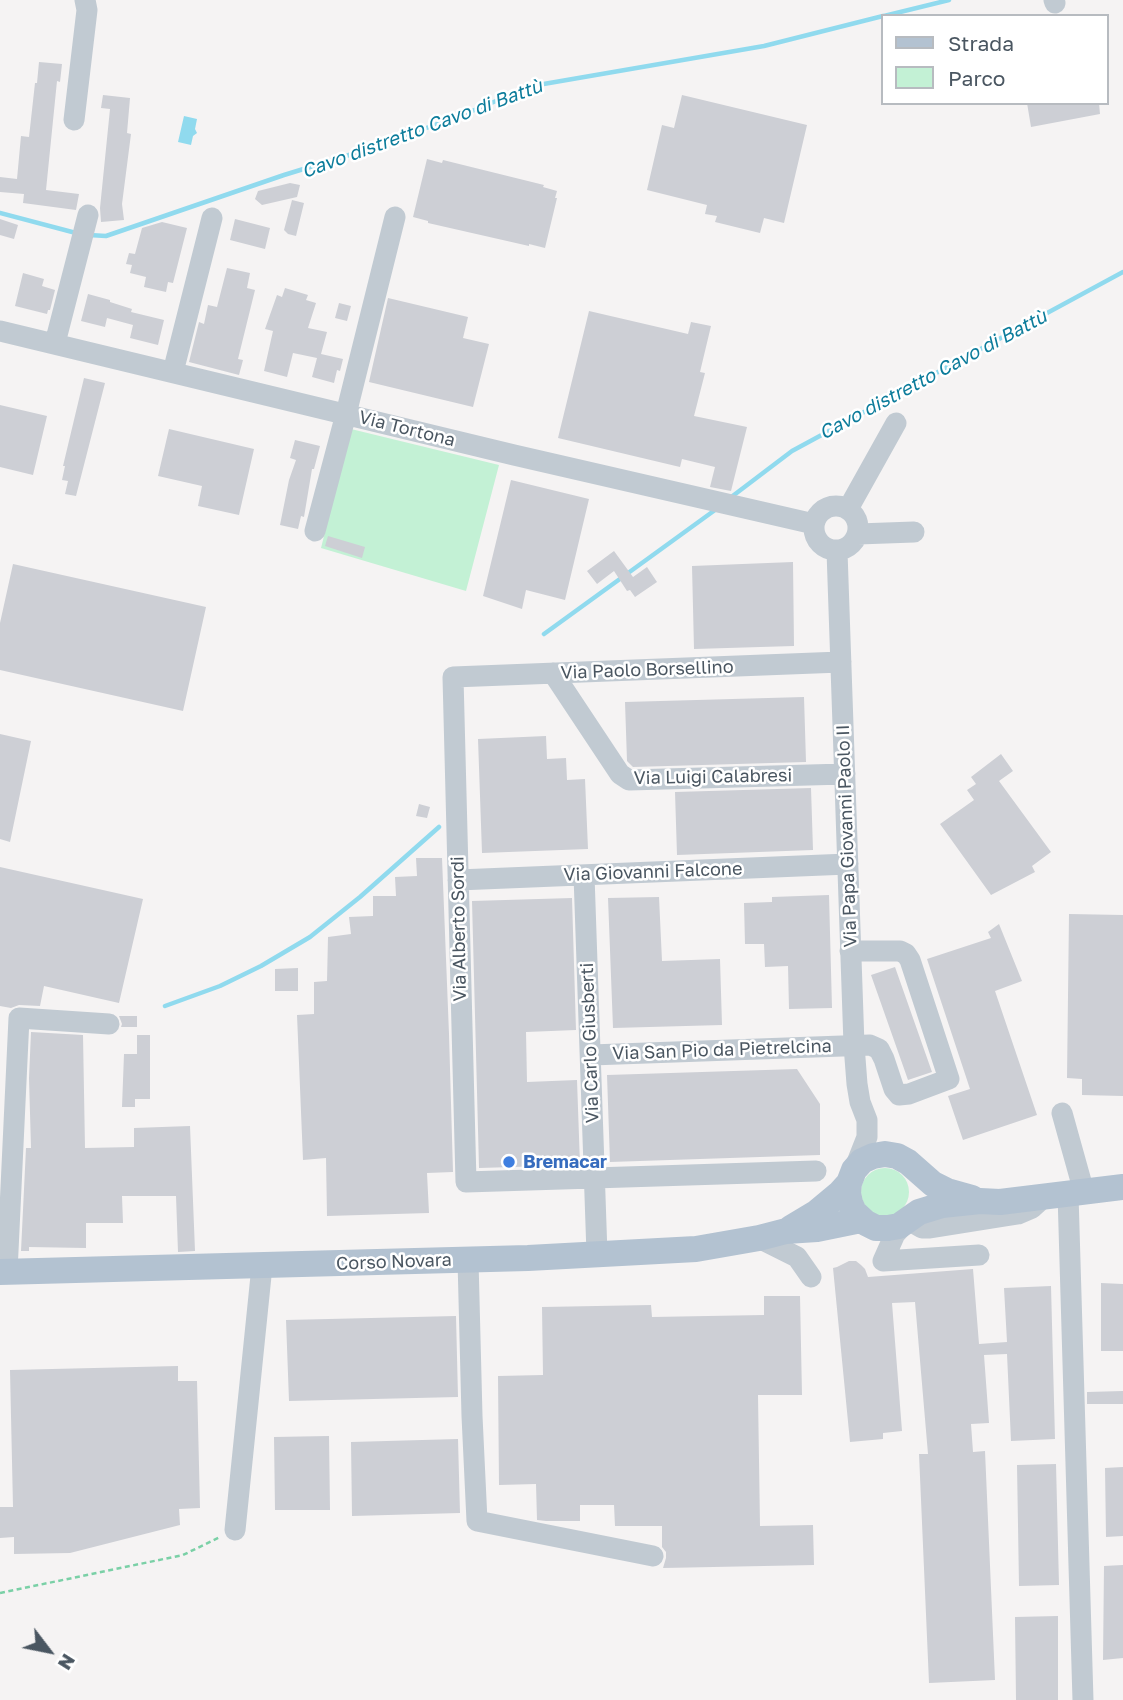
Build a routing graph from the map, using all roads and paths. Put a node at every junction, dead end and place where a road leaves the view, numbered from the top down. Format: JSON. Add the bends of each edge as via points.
{"nodes":[{"id":1,"x":85,"y":0,"type":"edge"},
{"id":2,"x":74,"y":120,"type":"dead end"},
{"id":3,"x":88,"y":215,"type":"dead end"},
{"id":4,"x":395,"y":217,"type":"dead end"},
{"id":5,"x":212,"y":218,"type":"dead end"},
{"id":6,"x":0,"y":331,"type":"edge"},
{"id":7,"x":55,"y":343,"type":"junction"},
{"id":8,"x":173,"y":372,"type":"junction"},
{"id":9,"x":346,"y":414,"type":"junction"},
{"id":10,"x":896,"y":423,"type":"dead end"},
{"id":11,"x":848,"y":509,"type":"junction"},
{"id":12,"x":814,"y":524,"type":"junction"},
{"id":13,"x":315,"y":531,"type":"dead end"},
{"id":14,"x":914,"y":532,"type":"dead end"},
{"id":15,"x":858,"y":534,"type":"junction"},
{"id":16,"x":838,"y":551,"type":"junction"},
{"id":17,"x":841,"y":662,"type":"junction"},
{"id":18,"x":553,"y":673,"type":"junction"},
{"id":19,"x":453,"y":677,"type":"joint"},
{"id":20,"x":845,"y":774,"type":"junction"},
{"id":21,"x":848,"y":864,"type":"junction"},
{"id":22,"x":584,"y":874,"type":"junction"},
{"id":23,"x":458,"y":880,"type":"junction"},
{"id":24,"x":850,"y":951,"type":"junction"},
{"id":25,"x":9,"y":1016,"type":"edge"},
{"id":26,"x":109,"y":1024,"type":"dead end"},
{"id":27,"x":854,"y":1045,"type":"junction"},
{"id":28,"x":591,"y":1055,"type":"junction"},
{"id":29,"x":1062,"y":1113,"type":"dead end"},
{"id":30,"x":867,"y":1120,"type":"junction"},
{"id":31,"x":912,"y":1166,"type":"junction"},
{"id":32,"x":816,"y":1171,"type":"dead end"},
{"id":33,"x":594,"y":1177,"type":"junction"},
{"id":34,"x":851,"y":1177,"type":"junction"},
{"id":35,"x":1123,"y":1187,"type":"edge"},
{"id":36,"x":1065,"y":1194,"type":"junction"},
{"id":37,"x":981,"y":1201,"type":"junction"},
{"id":38,"x":908,"y":1220,"type":"junction"},
{"id":39,"x":864,"y":1222,"type":"junction"},
{"id":40,"x":830,"y":1226,"type":"junction"},
{"id":41,"x":786,"y":1231,"type":"junction"},
{"id":42,"x":760,"y":1238,"type":"junction"},
{"id":43,"x":597,"y":1254,"type":"junction"},
{"id":44,"x":979,"y":1255,"type":"dead end"},
{"id":45,"x":468,"y":1260,"type":"junction"},
{"id":46,"x":883,"y":1261,"type":"junction"},
{"id":47,"x":262,"y":1266,"type":"junction"},
{"id":48,"x":4,"y":1272,"type":"edge"},
{"id":49,"x":235,"y":1530,"type":"joint"},
{"id":50,"x":653,"y":1556,"type":"dead end"},
{"id":51,"x":0,"y":1593,"type":"edge"},
{"id":52,"x":1083,"y":1700,"type":"edge"}],
"edges":[{"from":1,"to":2,"type":"street"},
{"from":3,"to":7,"type":"street"},
{"from":4,"to":9,"type":"street"},
{"from":5,"to":8,"type":"street"},
{"from":6,"to":7,"type":"street","name":"Via Tortona"},
{"from":7,"to":8,"type":"street","name":"Via Tortona"},
{"from":8,"to":9,"type":"street","name":"Via Tortona"},
{"from":9,"to":12,"type":"street","name":"Via Tortona"},
{"from":9,"to":13,"type":"street"},
{"from":10,"to":11,"type":"street"},
{"from":11,"to":12,"type":"street","via":[[827,508]]},
{"from":11,"to":15,"type":"street","via":[[857,520]]},
{"from":12,"to":16,"type":"street","via":[[819,543]]},
{"from":14,"to":15,"type":"street"},
{"from":15,"to":16,"type":"street","via":[[851,546]]},
{"from":16,"to":17,"type":"street","name":"Via Papa Giovanni Paolo II"},
{"from":17,"to":18,"type":"street","name":"Via Paolo Borsellino"},
{"from":17,"to":20,"type":"street","name":"Via Papa Giovanni Paolo II"},
{"from":18,"to":19,"type":"street","name":"Via Paolo Borsellino"},
{"from":18,"to":20,"type":"street","name":"Via Luigi Calabresi","via":[[620,774],[629,780]]},
{"from":19,"to":23,"type":"street","name":"Via Alberto Sordi"},
{"from":20,"to":21,"type":"street","name":"Via Papa Giovanni Paolo II"},
{"from":21,"to":22,"type":"street","name":"Via Giovanni Falcone"},
{"from":21,"to":24,"type":"street","name":"Via Papa Giovanni Paolo II"},
{"from":22,"to":23,"type":"street","name":"Via Giovanni Falcone"},
{"from":22,"to":28,"type":"street","name":"Via Carlo Giusberti"},
{"from":23,"to":33,"type":"street","name":"Via Alberto Sordi","via":[[466,1182]]},
{"from":24,"to":27,"type":"street","name":"Via Papa Giovanni Paolo II"},
{"from":24,"to":27,"type":"street","via":[[906,954],[949,1079],[899,1095],[879,1049]]},
{"from":25,"to":26,"type":"street"},
{"from":25,"to":48,"type":"street"},
{"from":27,"to":28,"type":"street","name":"Via San Pio da Pietrelcina"},
{"from":27,"to":30,"type":"street","name":"Via Papa Giovanni Paolo II","via":[[860,1102]]},
{"from":28,"to":33,"type":"street","name":"Via Carlo Giusberti"},
{"from":29,"to":36,"type":"street"},
{"from":30,"to":31,"type":"street","name":"Via Papa Giovanni Paolo II"},
{"from":30,"to":34,"type":"street","name":"Via Papa Giovanni Paolo II","via":[[867,1137]]},
{"from":31,"to":34,"type":"main road","name":"Corso Novara","via":[[897,1156],[873,1156],[862,1161]]},
{"from":31,"to":37,"type":"main road","name":"Corso Novara","via":[[933,1184]]},
{"from":31,"to":38,"type":"main road","via":[[922,1196]]},
{"from":32,"to":33,"type":"street"},
{"from":33,"to":43,"type":"street","name":"Via Carlo Giusberti"},
{"from":34,"to":39,"type":"main road","via":[[849,1203]]},
{"from":34,"to":41,"type":"main road","name":"Corso Novara","via":[[829,1203]]},
{"from":35,"to":36,"type":"main road","name":"Corso Novara"},
{"from":36,"to":37,"type":"main road","name":"Corso Novara"},
{"from":36,"to":38,"type":"street","via":[[1018,1214],[930,1228]]},
{"from":36,"to":52,"type":"street"},
{"from":37,"to":38,"type":"main road","name":"Corso Novara","via":[[942,1205]]},
{"from":38,"to":39,"type":"main road","name":"Corso Novara","via":[[888,1228]]},
{"from":38,"to":46,"type":"street","via":[[895,1234]]},
{"from":39,"to":40,"type":"main road","name":"Corso Novara"},
{"from":39,"to":46,"type":"street"},
{"from":40,"to":41,"type":"main road","name":"Corso Novara"},
{"from":40,"to":42,"type":"street","via":[[806,1247],[806,1271],[797,1257]]},
{"from":41,"to":42,"type":"main road","name":"Corso Novara"},
{"from":42,"to":43,"type":"main road","name":"Corso Novara","via":[[696,1249]]},
{"from":43,"to":45,"type":"main road","name":"Corso Novara"},
{"from":44,"to":46,"type":"street"},
{"from":45,"to":47,"type":"main road","name":"Corso Novara"},
{"from":45,"to":50,"type":"street","via":[[477,1521]]},
{"from":47,"to":48,"type":"main road","name":"Corso Novara"},
{"from":47,"to":49,"type":"street"},
{"from":49,"to":51,"type":"path","via":[[183,1555]]}]}
